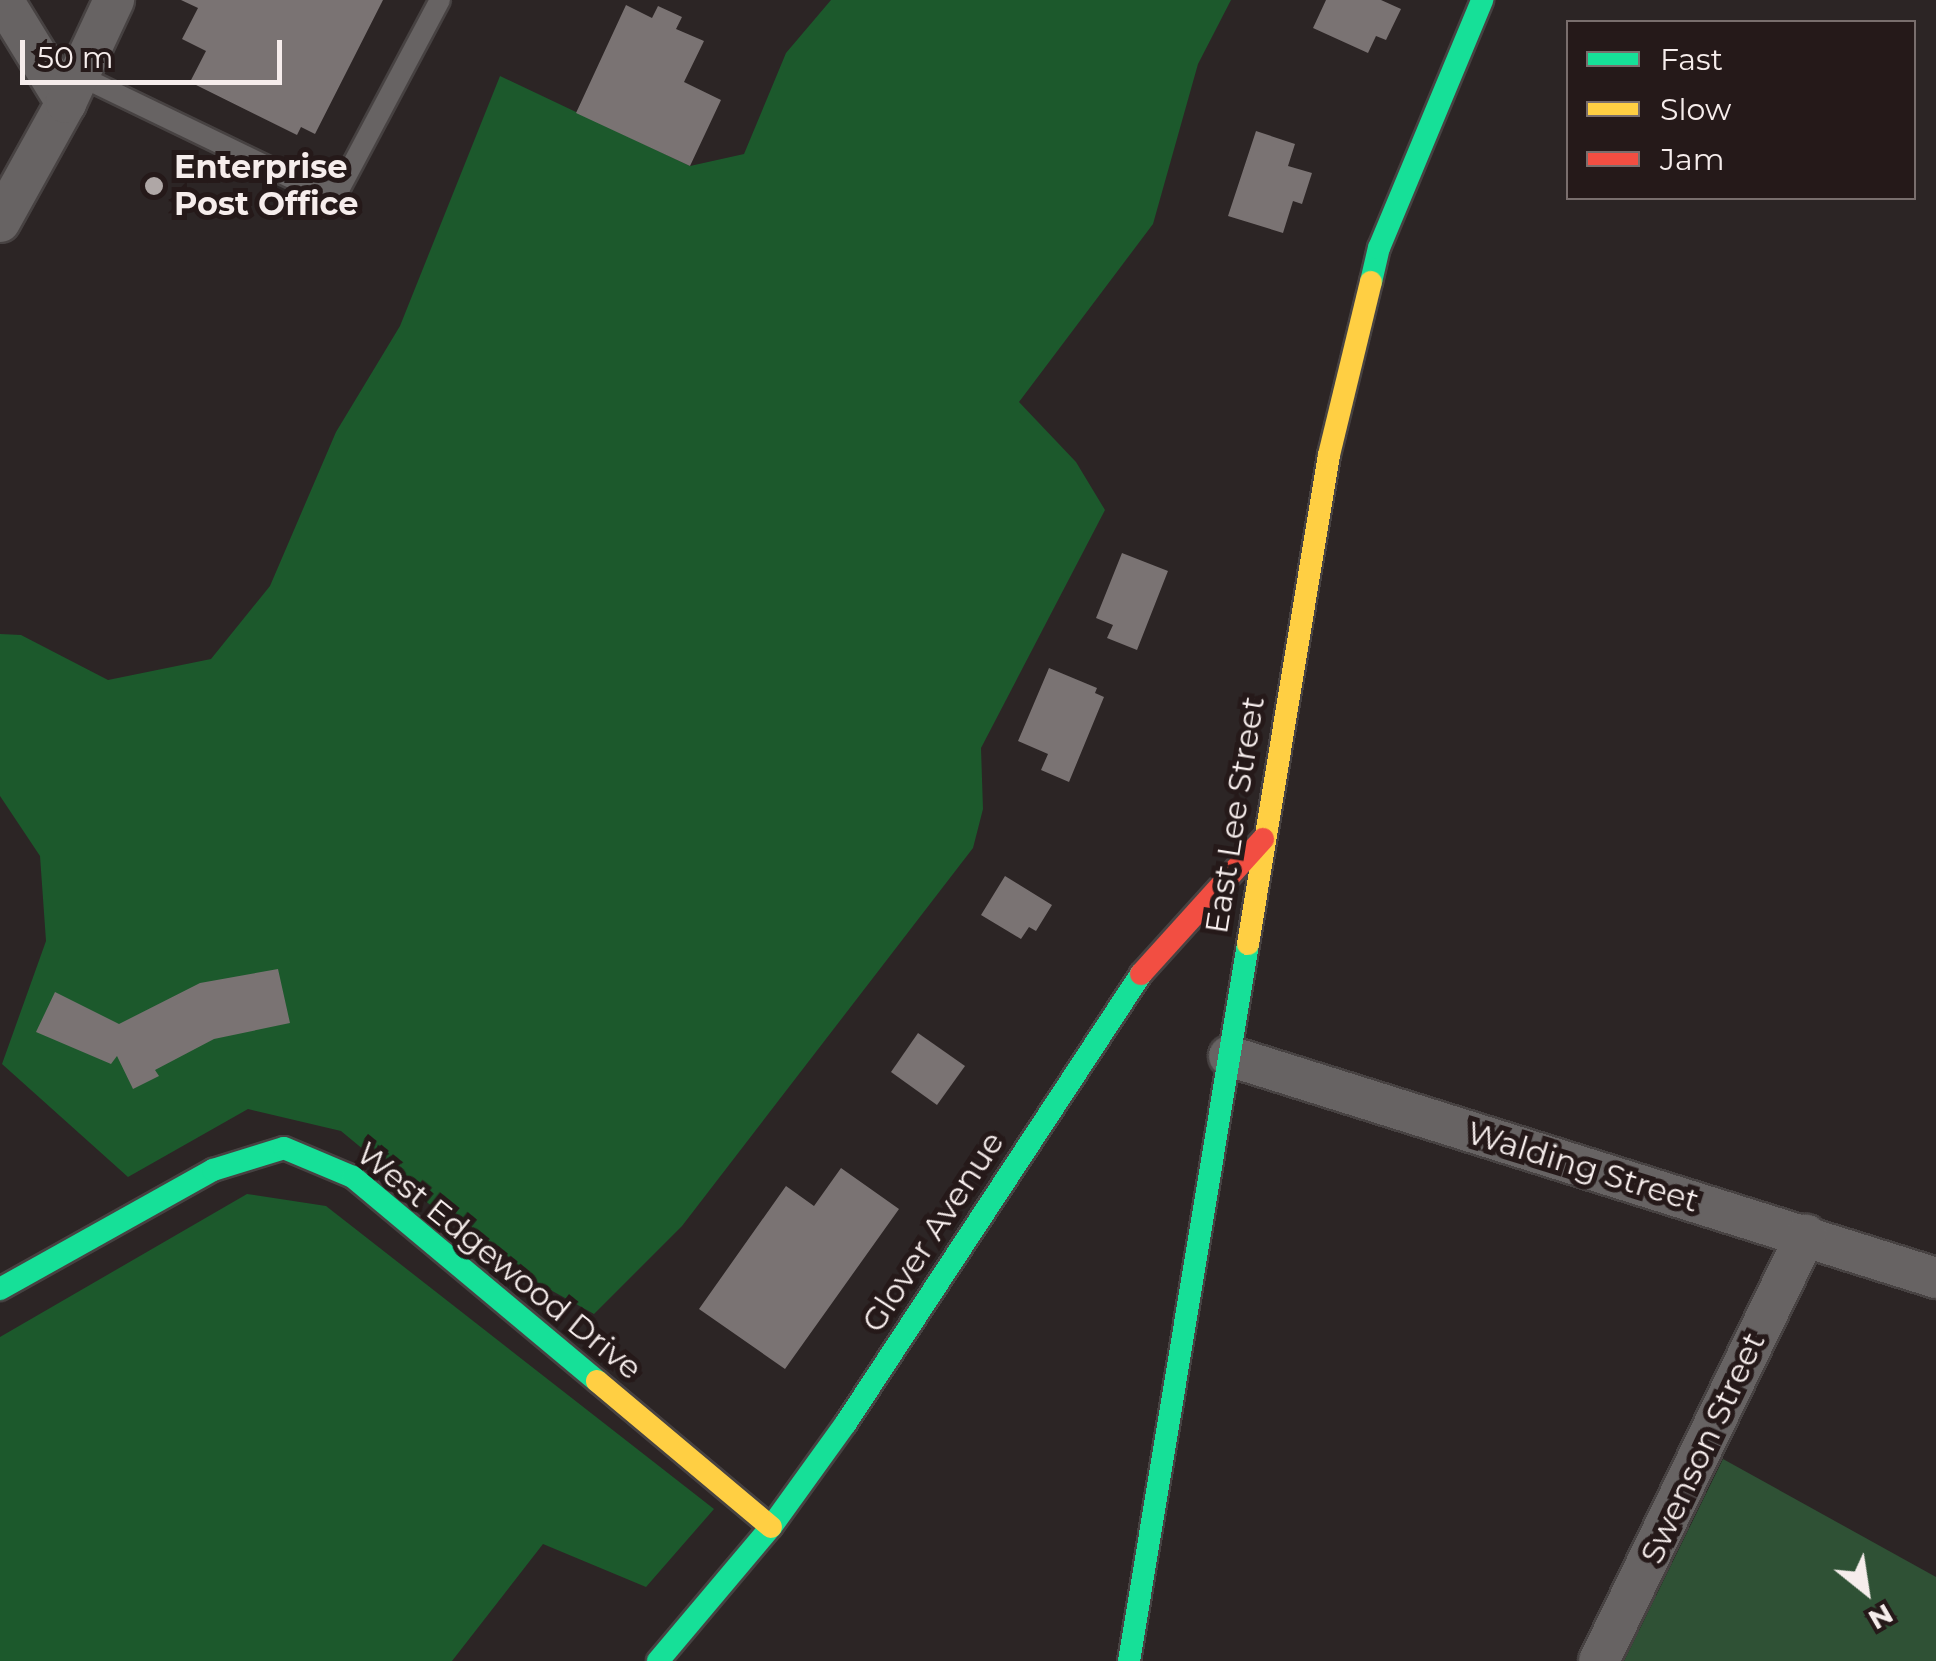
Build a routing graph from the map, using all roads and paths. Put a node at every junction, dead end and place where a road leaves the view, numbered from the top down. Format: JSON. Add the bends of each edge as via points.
{"nodes":[{"id":1,"x":114,"y":0,"type":"edge"},
{"id":2,"x":440,"y":0,"type":"edge"},
{"id":3,"x":1482,"y":0,"type":"edge"},
{"id":4,"x":15,"y":5,"type":"edge"},
{"id":5,"x":73,"y":90,"type":"junction"},
{"id":6,"x":0,"y":222,"type":"edge"},
{"id":7,"x":1263,"y":839,"type":"junction"},
{"id":8,"x":1229,"y":1056,"type":"junction"},
{"id":9,"x":1806,"y":1235,"type":"junction"},
{"id":10,"x":1936,"y":1278,"type":"edge"},
{"id":11,"x":0,"y":1289,"type":"edge"},
{"id":12,"x":771,"y":1526,"type":"junction"},
{"id":13,"x":658,"y":1661,"type":"edge"},
{"id":14,"x":1129,"y":1661,"type":"edge"},
{"id":15,"x":1599,"y":1661,"type":"edge"}],
"edges":[{"from":1,"to":5,"type":"street"},
{"from":2,"to":5,"type":"lane","via":[[340,188],[322,193]]},
{"from":3,"to":7,"type":"main road","name":"East Lee Street","via":[[1379,248],[1329,455]]},
{"from":4,"to":5,"type":"street"},
{"from":5,"to":6,"type":"street"},
{"from":7,"to":8,"type":"main road","name":"East Lee Street"},
{"from":7,"to":12,"type":"main road","name":"Glover Avenue","via":[[1128,988],[949,1270]]},
{"from":8,"to":9,"type":"street","name":"Walding Street"},
{"from":8,"to":14,"type":"main road","name":"East Lee Street"},
{"from":9,"to":10,"type":"street","name":"Walding Street"},
{"from":9,"to":15,"type":"street","name":"Swenson Street"},
{"from":11,"to":12,"type":"main road","name":"West Edgewood Drive","via":[[213,1170],[284,1148],[354,1177]]},
{"from":12,"to":13,"type":"main road","name":"Glover Avenue"}]}
